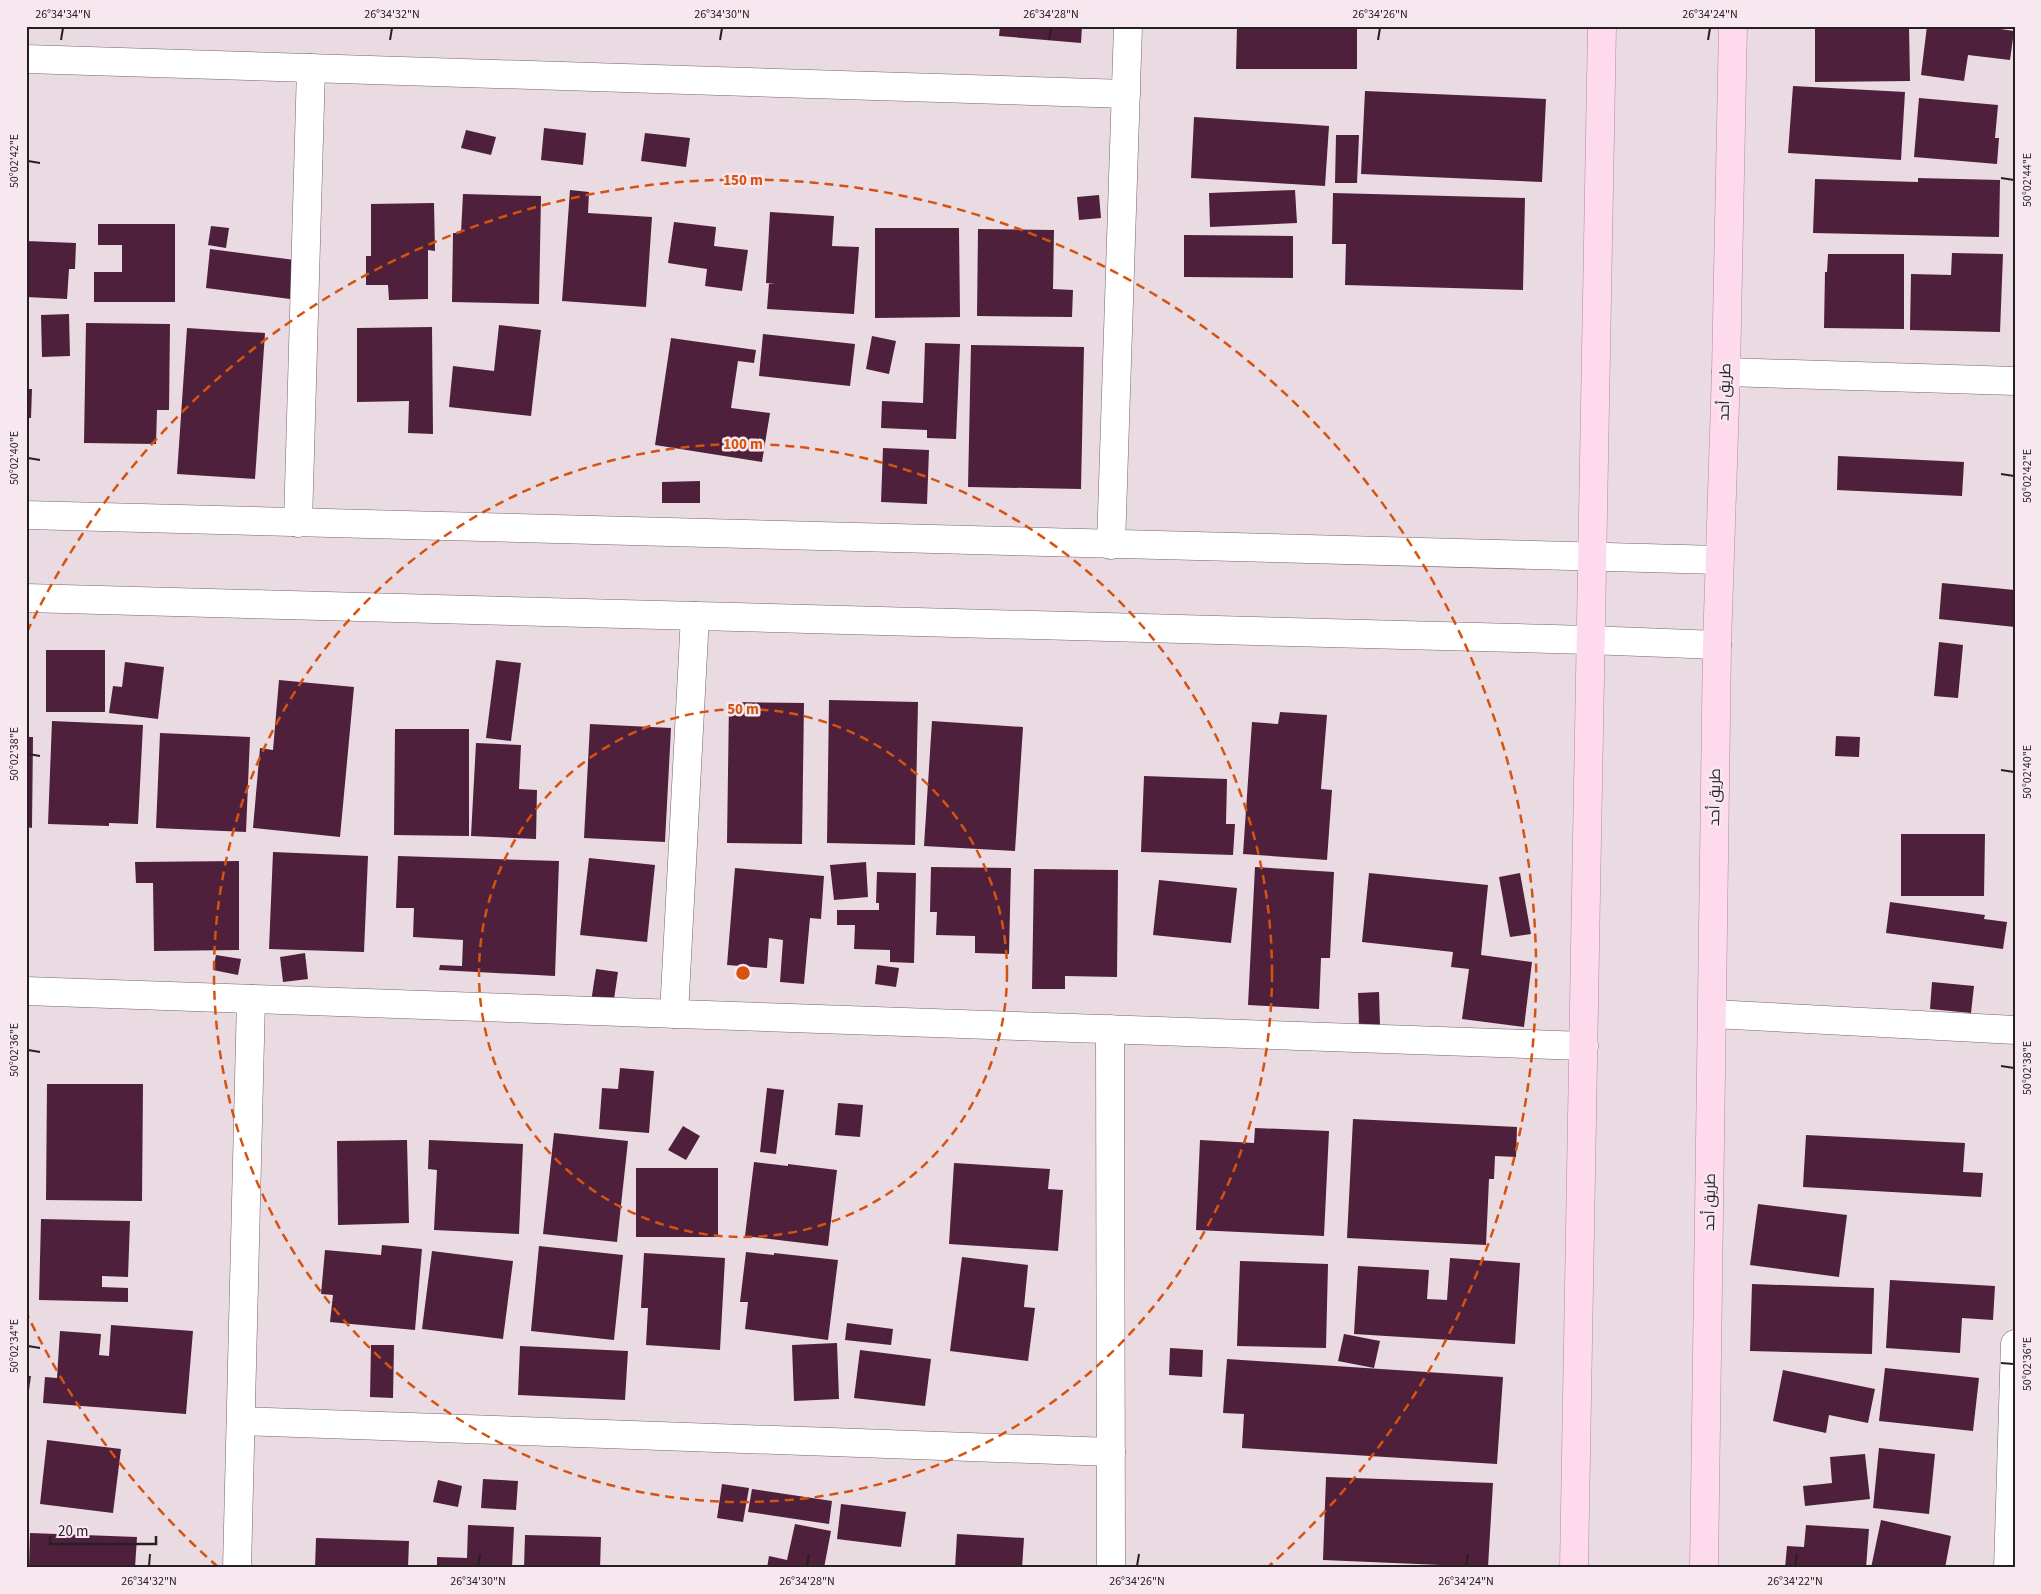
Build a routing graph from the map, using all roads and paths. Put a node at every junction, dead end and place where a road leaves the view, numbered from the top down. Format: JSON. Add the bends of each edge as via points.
{"nodes":[{"id":1,"x":1128,"y":26,"type":"edge"},
{"id":2,"x":1602,"y":26,"type":"edge"},
{"id":3,"x":1733,"y":26,"type":"edge"},
{"id":4,"x":26,"y":59,"type":"edge"},
{"id":5,"x":311,"y":68,"type":"junction"},
{"id":6,"x":1126,"y":94,"type":"junction"},
{"id":7,"x":1726,"y":372,"type":"junction"},
{"id":8,"x":2015,"y":381,"type":"edge"},
{"id":9,"x":26,"y":515,"type":"edge"},
{"id":10,"x":298,"y":523,"type":"junction"},
{"id":11,"x":1111,"y":545,"type":"junction"},
{"id":12,"x":1591,"y":557,"type":"junction"},
{"id":13,"x":1719,"y":560,"type":"junction"},
{"id":14,"x":26,"y":598,"type":"edge"},
{"id":15,"x":696,"y":616,"type":"junction"},
{"id":16,"x":1589,"y":640,"type":"junction"},
{"id":17,"x":1717,"y":645,"type":"junction"},
{"id":18,"x":26,"y":991,"type":"edge"},
{"id":19,"x":251,"y":999,"type":"junction"},
{"id":20,"x":674,"y":1014,"type":"junction"},
{"id":21,"x":1713,"y":1014,"type":"junction"},
{"id":22,"x":1110,"y":1029,"type":"junction"},
{"id":23,"x":2015,"y":1030,"type":"edge"},
{"id":24,"x":1584,"y":1046,"type":"junction"},
{"id":25,"x":2015,"y":1344,"type":"edge"},
{"id":26,"x":2015,"y":1350,"type":"edge"},
{"id":27,"x":241,"y":1421,"type":"junction"},
{"id":28,"x":1111,"y":1452,"type":"junction"},
{"id":29,"x":237,"y":1568,"type":"edge"},
{"id":30,"x":1111,"y":1568,"type":"edge"},
{"id":31,"x":1574,"y":1568,"type":"edge"},
{"id":32,"x":1704,"y":1568,"type":"edge"},
{"id":33,"x":2008,"y":1568,"type":"edge"}],
"edges":[{"from":1,"to":6,"type":"street"},
{"from":2,"to":12,"type":"main road"},
{"from":3,"to":7,"type":"main road","name":"طريق أحد"},
{"from":4,"to":5,"type":"street"},
{"from":5,"to":6,"type":"street"},
{"from":5,"to":10,"type":"street"},
{"from":6,"to":11,"type":"street"},
{"from":7,"to":8,"type":"street"},
{"from":7,"to":13,"type":"main road","name":"طريق أحد"},
{"from":9,"to":10,"type":"street"},
{"from":10,"to":11,"type":"street"},
{"from":11,"to":12,"type":"street"},
{"from":12,"to":13,"type":"street"},
{"from":12,"to":16,"type":"main road"},
{"from":13,"to":17,"type":"main road","name":"طريق أحد"},
{"from":14,"to":15,"type":"street"},
{"from":15,"to":16,"type":"street"},
{"from":15,"to":20,"type":"street"},
{"from":16,"to":17,"type":"street"},
{"from":16,"to":24,"type":"main road"},
{"from":17,"to":21,"type":"main road","name":"طريق أحد"},
{"from":18,"to":19,"type":"street"},
{"from":19,"to":20,"type":"street"},
{"from":19,"to":27,"type":"street"},
{"from":20,"to":22,"type":"street"},
{"from":21,"to":23,"type":"street"},
{"from":21,"to":32,"type":"main road","name":"طريق أحد"},
{"from":22,"to":24,"type":"street"},
{"from":22,"to":28,"type":"street"},
{"from":24,"to":31,"type":"main road"},
{"from":25,"to":26,"type":"street"},
{"from":26,"to":33,"type":"street"},
{"from":27,"to":28,"type":"street"},
{"from":27,"to":29,"type":"street"},
{"from":28,"to":30,"type":"street"}]}
